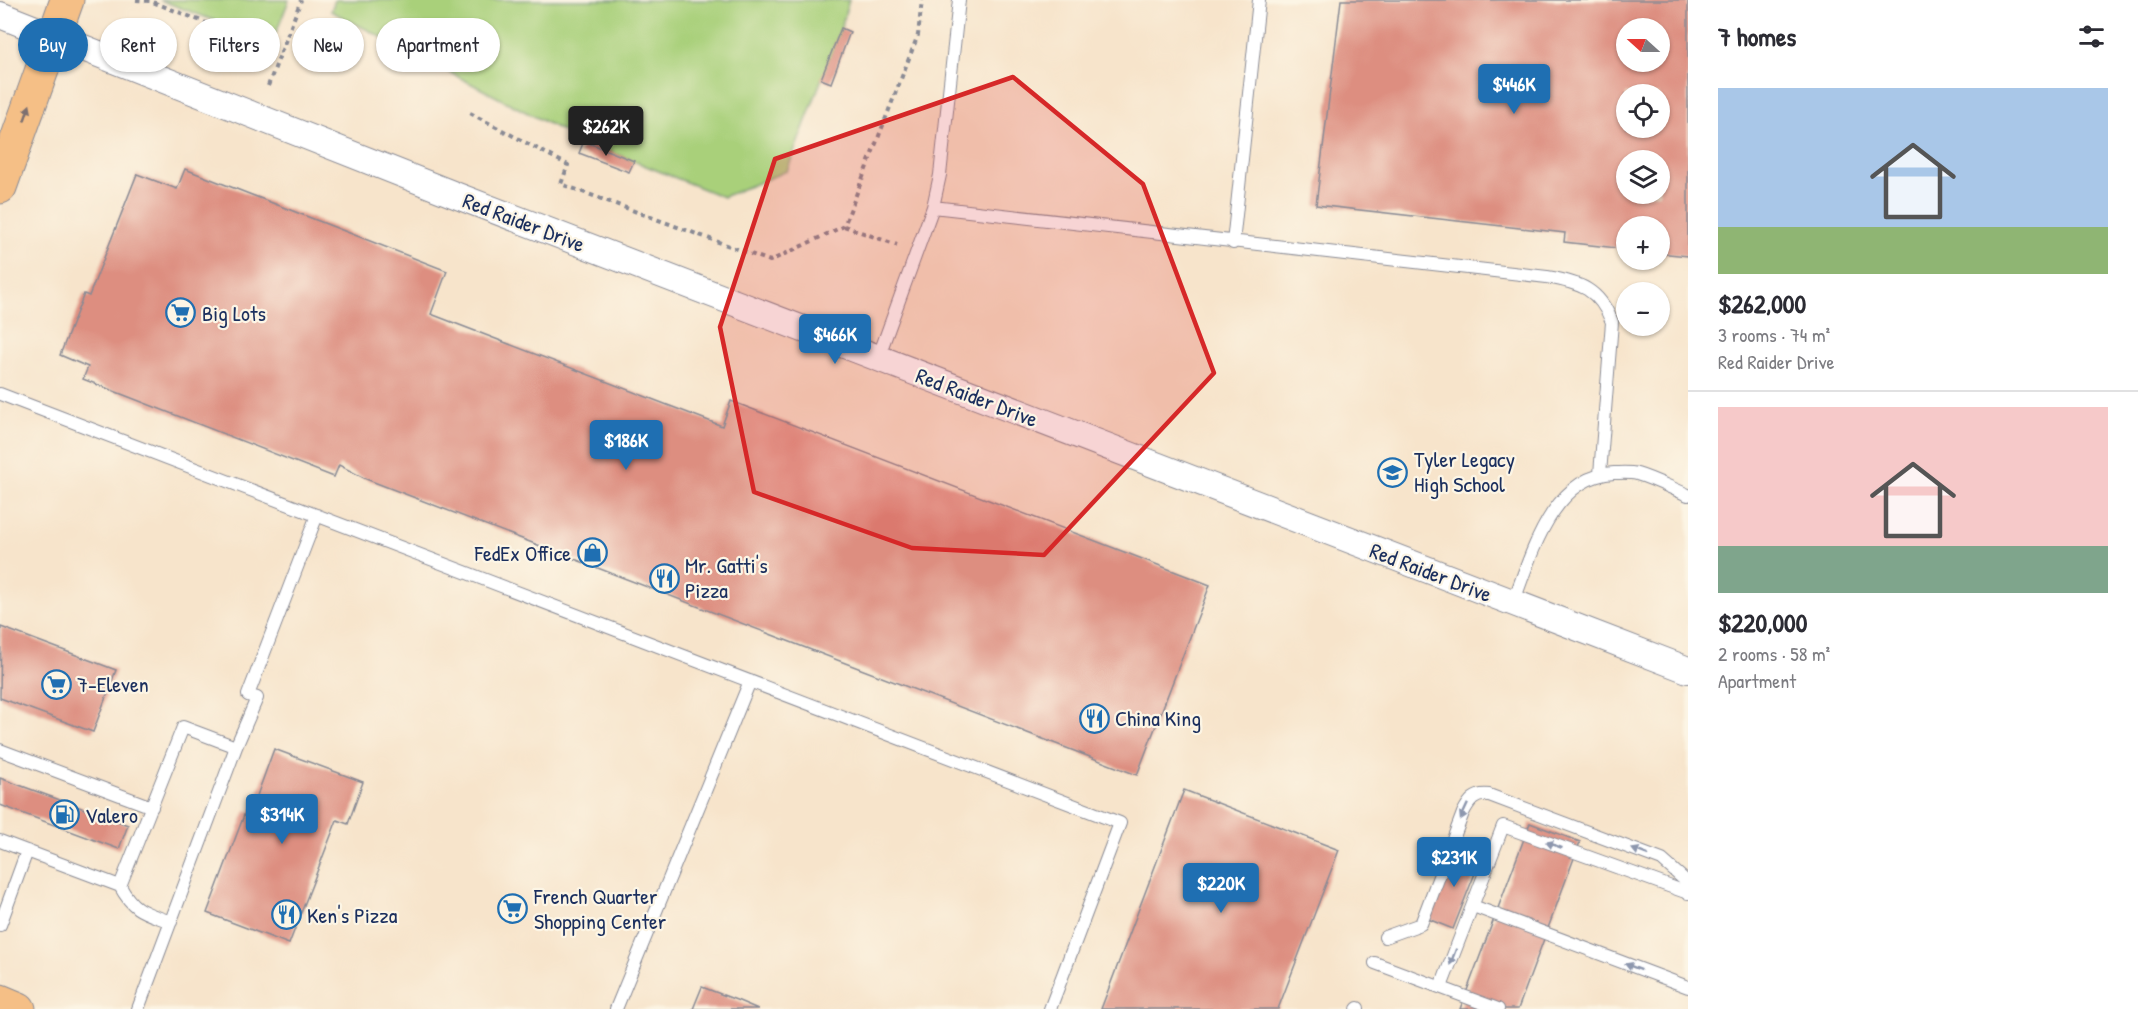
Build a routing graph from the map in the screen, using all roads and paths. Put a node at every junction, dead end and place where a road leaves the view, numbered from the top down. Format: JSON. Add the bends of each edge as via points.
{"nodes":[{"id":1,"x":67,"y":0,"type":"edge"},
{"id":2,"x":136,"y":0,"type":"edge"},
{"id":3,"x":301,"y":0,"type":"edge"},
{"id":4,"x":922,"y":0,"type":"edge"},
{"id":5,"x":959,"y":0,"type":"edge"},
{"id":6,"x":1259,"y":0,"type":"edge"},
{"id":7,"x":0,"y":15,"type":"edge"},
{"id":8,"x":60,"y":18,"type":"edge"},
{"id":9,"x":18,"y":22,"type":"edge"},
{"id":10,"x":88,"y":50,"type":"edge"},
{"id":11,"x":281,"y":52,"type":"junction"},
{"id":12,"x":40,"y":72,"type":"edge"},
{"id":13,"x":268,"y":86,"type":"dead end"},
{"id":14,"x":470,"y":113,"type":"dead end"},
{"id":15,"x":0,"y":188,"type":"edge"},
{"id":16,"x":933,"y":207,"type":"junction"},
{"id":17,"x":844,"y":226,"type":"junction"},
{"id":18,"x":1233,"y":243,"type":"junction"},
{"id":19,"x":898,"y":246,"type":"dead end"},
{"id":20,"x":878,"y":358,"type":"junction"},
{"id":21,"x":0,"y":393,"type":"edge"},
{"id":22,"x":1600,"y":474,"type":"junction"},
{"id":23,"x":1688,"y":495,"type":"edge"},
{"id":24,"x":317,"y":515,"type":"junction"},
{"id":25,"x":1513,"y":603,"type":"junction"},
{"id":26,"x":1688,"y":670,"type":"edge"},
{"id":27,"x":750,"y":681,"type":"junction"},
{"id":28,"x":236,"y":747,"type":"junction"},
{"id":29,"x":0,"y":750,"type":"edge"},
{"id":30,"x":152,"y":807,"type":"junction"},
{"id":31,"x":0,"y":841,"type":"edge"},
{"id":32,"x":27,"y":851,"type":"junction"},
{"id":33,"x":1688,"y":883,"type":"edge"},
{"id":34,"x":120,"y":886,"type":"junction"},
{"id":35,"x":1688,"y":893,"type":"edge"},
{"id":36,"x":1473,"y":906,"type":"junction"},
{"id":37,"x":171,"y":922,"type":"junction"},
{"id":38,"x":0,"y":925,"type":"edge"},
{"id":39,"x":1385,"y":937,"type":"dead end"},
{"id":40,"x":1375,"y":963,"type":"dead end"},
{"id":41,"x":1441,"y":987,"type":"junction"},
{"id":42,"x":1688,"y":987,"type":"edge"},
{"id":43,"x":0,"y":1001,"type":"edge"},
{"id":44,"x":19,"y":1009,"type":"edge"},
{"id":45,"x":138,"y":1009,"type":"edge"},
{"id":46,"x":616,"y":1009,"type":"edge"},
{"id":47,"x":1050,"y":1009,"type":"edge"},
{"id":48,"x":1498,"y":1009,"type":"edge"}],
"edges":[{"from":1,"to":8,"type":"highway"},
{"from":2,"to":11,"type":"path","via":[[150,1]]},
{"from":3,"to":11,"type":"path"},
{"from":4,"to":17,"type":"path","via":[[918,35]]},
{"from":5,"to":16,"type":"lane"},
{"from":6,"to":18,"type":"lane"},
{"from":7,"to":9,"type":"street","name":"Red Raider Drive"},
{"from":10,"to":20,"type":"street","name":"Red Raider Drive"},
{"from":11,"to":13,"type":"path"},
{"from":15,"to":12,"type":"highway","one_way":true},
{"from":14,"to":17,"type":"path","via":[[568,165],[561,184],[770,261]]},
{"from":16,"to":18,"type":"lane"},
{"from":16,"to":20,"type":"lane"},
{"from":17,"to":19,"type":"path"},
{"from":18,"to":22,"type":"lane","via":[[1547,277],[1593,292],[1612,322]]},
{"from":20,"to":25,"type":"street","name":"Red Raider Drive"},
{"from":21,"to":24,"type":"lane"},
{"from":22,"to":23,"type":"lane","via":[[1635,474]]},
{"from":22,"to":25,"type":"lane","via":[[1572,491],[1544,525]]},
{"from":24,"to":27,"type":"lane"},
{"from":24,"to":28,"type":"lane","via":[[248,695],[257,698]]},
{"from":25,"to":26,"type":"street","name":"Red Raider Drive"},
{"from":27,"to":46,"type":"lane"},
{"from":27,"to":47,"type":"lane","via":[[1120,823]]},
{"from":28,"to":30,"type":"lane","via":[[183,727]]},
{"from":28,"to":37,"type":"lane"},
{"from":29,"to":30,"type":"lane"},
{"from":30,"to":34,"type":"lane"},
{"from":31,"to":32,"type":"lane"},
{"from":32,"to":34,"type":"lane"},
{"from":32,"to":38,"type":"lane"},
{"from":33,"to":39,"type":"lane","one_way":true,"via":[[1662,860],[1482,794],[1471,799],[1463,813],[1421,924]]},
{"from":34,"to":37,"type":"lane","via":[[134,906]]},
{"from":35,"to":36,"type":"lane","one_way":true,"via":[[1503,826]]},
{"from":36,"to":41,"type":"lane","one_way":true},
{"from":42,"to":36,"type":"lane","one_way":true},
{"from":37,"to":45,"type":"lane"},
{"from":40,"to":41,"type":"lane"},
{"from":41,"to":48,"type":"lane"},
{"from":43,"to":44,"type":"highway"}]}
